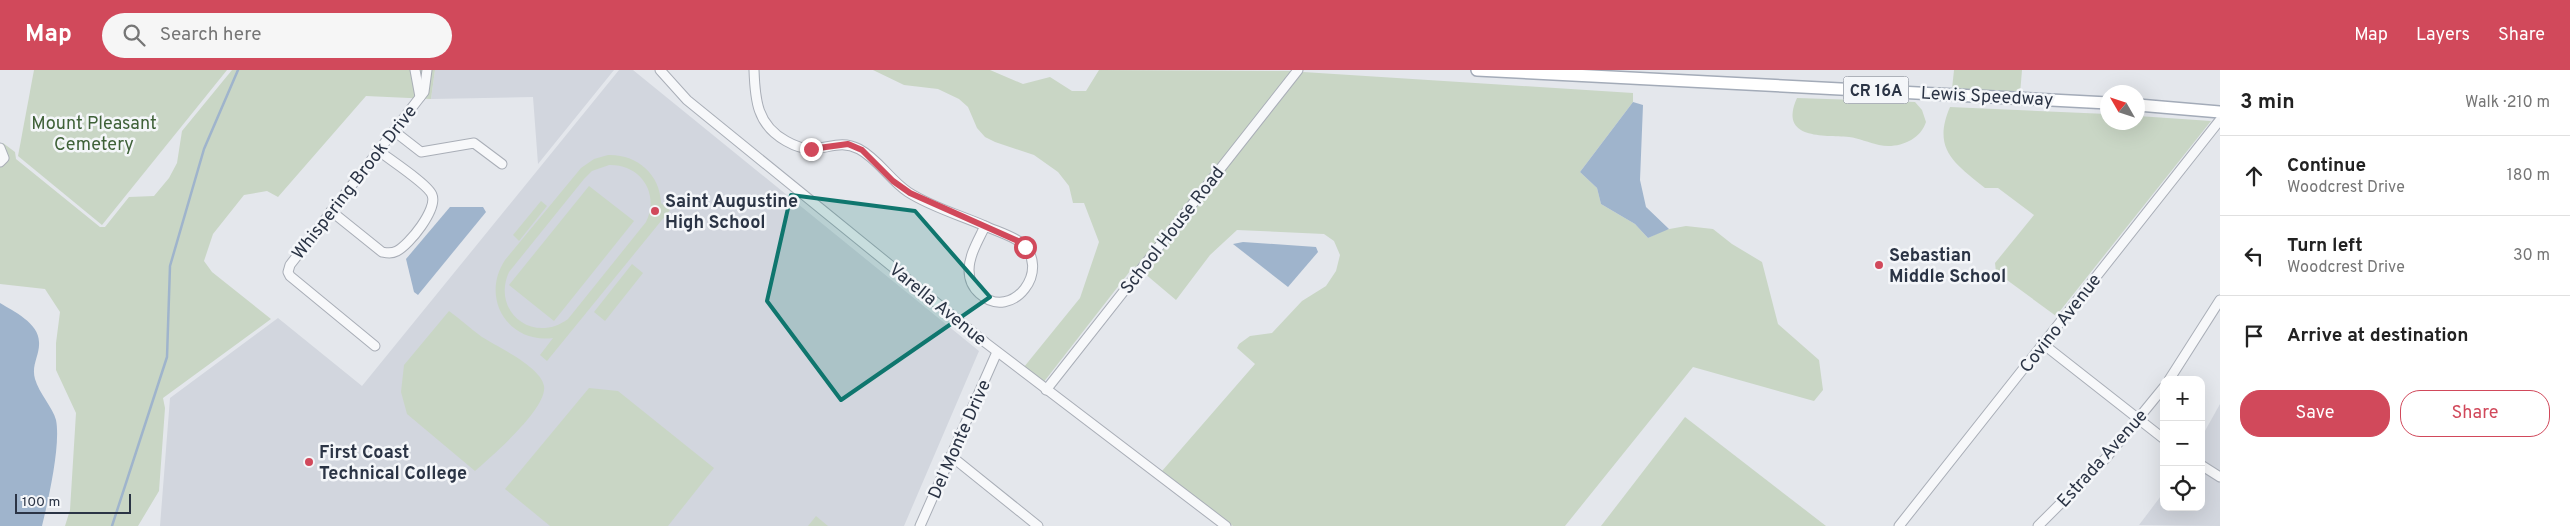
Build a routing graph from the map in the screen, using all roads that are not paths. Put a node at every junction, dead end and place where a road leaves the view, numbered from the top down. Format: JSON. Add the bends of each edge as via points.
{"nodes":[{"id":1,"x":415,"y":70,"type":"edge"},
{"id":2,"x":427,"y":70,"type":"edge"},
{"id":3,"x":660,"y":70,"type":"edge"},
{"id":4,"x":754,"y":70,"type":"edge"},
{"id":5,"x":1298,"y":70,"type":"edge"},
{"id":6,"x":1477,"y":70,"type":"edge"},
{"id":7,"x":420,"y":97,"type":"junction"},
{"id":8,"x":2100,"y":103,"type":"edge"},
{"id":9,"x":2145,"y":106,"type":"edge"},
{"id":10,"x":2220,"y":112,"type":"edge"},
{"id":11,"x":2220,"y":120,"type":"edge"},
{"id":12,"x":394,"y":131,"type":"junction"},
{"id":13,"x":0,"y":148,"type":"edge"},
{"id":14,"x":378,"y":151,"type":"junction"},
{"id":15,"x":0,"y":162,"type":"edge"},
{"id":16,"x":502,"y":164,"type":"dead end"},
{"id":17,"x":331,"y":211,"type":"junction"},
{"id":18,"x":985,"y":226,"type":"junction"},
{"id":19,"x":2220,"y":300,"type":"edge"},
{"id":20,"x":2043,"y":344,"type":"junction"},
{"id":21,"x":375,"y":346,"type":"dead end"},
{"id":22,"x":997,"y":352,"type":"junction"},
{"id":23,"x":2172,"y":376,"type":"edge"},
{"id":24,"x":1046,"y":390,"type":"junction"},
{"id":25,"x":2160,"y":392,"type":"edge"},
{"id":26,"x":2139,"y":419,"type":"junction"},
{"id":27,"x":2160,"y":436,"type":"edge"},
{"id":28,"x":951,"y":456,"type":"junction"},
{"id":29,"x":2203,"y":466,"type":"edge"},
{"id":30,"x":2220,"y":477,"type":"edge"},
{"id":31,"x":920,"y":526,"type":"edge"},
{"id":32,"x":1038,"y":526,"type":"edge"},
{"id":33,"x":1226,"y":526,"type":"edge"},
{"id":34,"x":1899,"y":526,"type":"edge"},
{"id":35,"x":2038,"y":526,"type":"edge"}],
"edges":[{"from":1,"to":7,"type":"street","name":"Whispering Brook Drive"},
{"from":2,"to":7,"type":"street","name":"Whispering Brook Drive","via":[[426,86]]},
{"from":3,"to":22,"type":"street","name":"Varella Avenue","via":[[687,100]]},
{"from":4,"to":18,"type":"street","via":[[755,98],[762,121],[778,137],[811,149],[848,144],[862,150],[910,193]]},
{"from":5,"to":24,"type":"street","name":"School House Road"},
{"from":6,"to":8,"type":"main road","name":"Lewis Speedway","number":"CR 16A"},
{"from":7,"to":12,"type":"street","name":"Whispering Brook Drive"},
{"from":9,"to":10,"type":"main road"},
{"from":11,"to":20,"type":"street","name":"Covino Avenue"},
{"from":12,"to":14,"type":"street","name":"Whispering Brook Drive"},
{"from":12,"to":16,"type":"street","via":[[421,152],[474,143]]},
{"from":13,"to":15,"type":"street","via":[[4,158]]},
{"from":14,"to":17,"type":"street","name":"Whispering Brook Drive"},
{"from":14,"to":17,"type":"street","via":[[429,189],[433,201],[429,216],[402,248],[388,254]]},
{"from":17,"to":21,"type":"street","name":"Whispering Brook Drive","via":[[288,272]]},
{"from":18,"to":18,"type":"street","via":[[1018,241],[1032,260],[1029,285],[1012,300],[989,300],[972,283],[969,268]]},
{"from":19,"to":23,"type":"street"},
{"from":20,"to":26,"type":"street"},
{"from":20,"to":34,"type":"street","name":"Covino Avenue"},
{"from":22,"to":24,"type":"street","name":"Varella Avenue"},
{"from":22,"to":28,"type":"street","name":"Del Monte Drive"},
{"from":24,"to":33,"type":"street","name":"Varella Avenue"},
{"from":25,"to":26,"type":"street","name":"Estrada Avenue"},
{"from":26,"to":27,"type":"street"},
{"from":26,"to":35,"type":"street","name":"Estrada Avenue","via":[[2106,458]]},
{"from":28,"to":31,"type":"street","name":"Del Monte Drive"},
{"from":28,"to":32,"type":"street"},
{"from":29,"to":30,"type":"street"}]}
